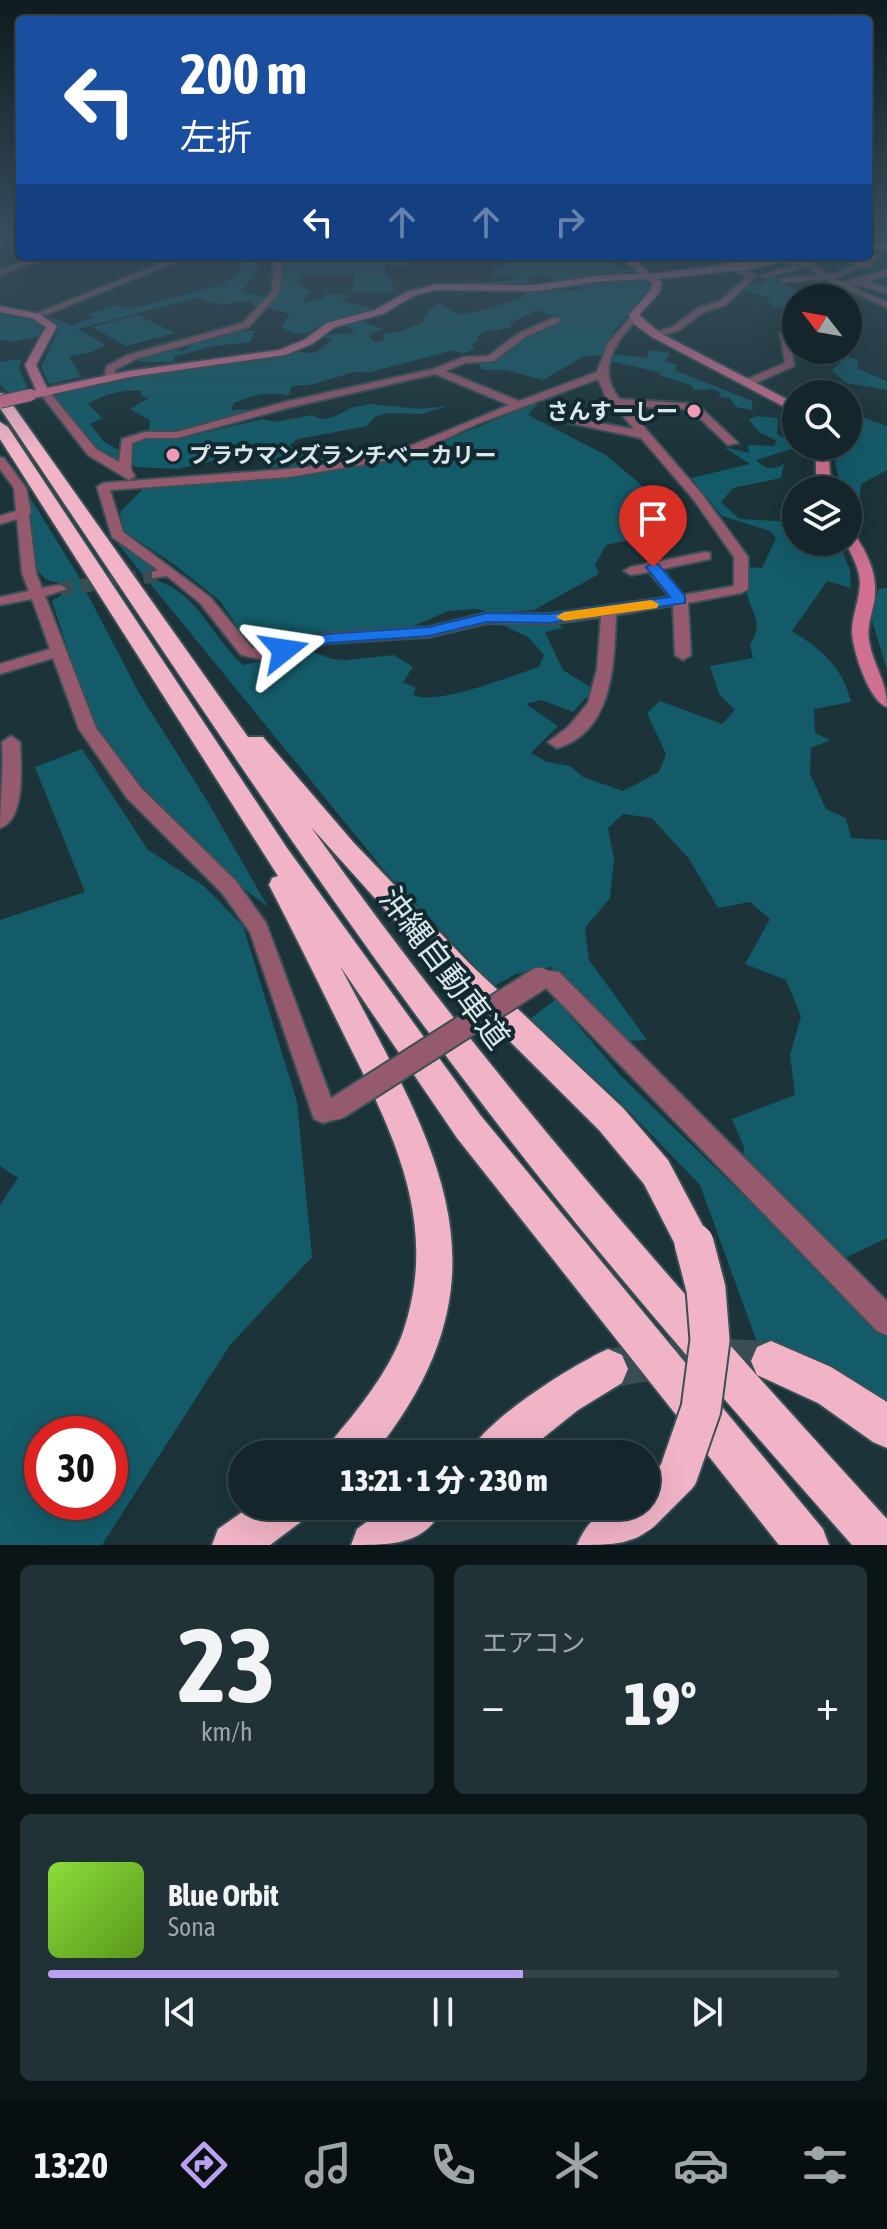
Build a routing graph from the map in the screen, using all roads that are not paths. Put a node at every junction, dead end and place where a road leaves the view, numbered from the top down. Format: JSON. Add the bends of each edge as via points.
{"nodes":[{"id":1,"x":58,"y":307,"type":"edge"},
{"id":2,"x":262,"y":307,"type":"edge"},
{"id":3,"x":389,"y":307,"type":"edge"},
{"id":4,"x":640,"y":307,"type":"edge"},
{"id":5,"x":710,"y":307,"type":"edge"},
{"id":6,"x":0,"y":309,"type":"edge"},
{"id":7,"x":35,"y":316,"type":"junction"},
{"id":8,"x":634,"y":318,"type":"junction"},
{"id":9,"x":556,"y":320,"type":"dead end"},
{"id":10,"x":656,"y":335,"type":"junction"},
{"id":11,"x":790,"y":364,"type":"edge"},
{"id":12,"x":436,"y":371,"type":"junction"},
{"id":13,"x":602,"y":374,"type":"junction"},
{"id":14,"x":111,"y":378,"type":"junction"},
{"id":15,"x":747,"y":383,"type":"junction"},
{"id":16,"x":37,"y":394,"type":"junction"},
{"id":17,"x":0,"y":399,"type":"edge"},
{"id":18,"x":619,"y":402,"type":"junction"},
{"id":19,"x":782,"y":402,"type":"edge"},
{"id":20,"x":521,"y":406,"type":"junction"},
{"id":21,"x":557,"y":419,"type":"dead end"},
{"id":22,"x":0,"y":427,"type":"edge"},
{"id":23,"x":646,"y":435,"type":"junction"},
{"id":24,"x":732,"y":443,"type":"dead end"},
{"id":25,"x":0,"y":461,"type":"edge"},
{"id":26,"x":125,"y":470,"type":"junction"},
{"id":27,"x":149,"y":484,"type":"junction"},
{"id":28,"x":0,"y":486,"type":"edge"},
{"id":29,"x":21,"y":493,"type":"junction"},
{"id":30,"x":25,"y":512,"type":"junction"},
{"id":31,"x":0,"y":520,"type":"edge"},
{"id":32,"x":705,"y":556,"type":"dead end"},
{"id":33,"x":859,"y":556,"type":"edge"},
{"id":34,"x":653,"y":567,"type":"junction"},
{"id":35,"x":631,"y":571,"type":"dead end"},
{"id":36,"x":60,"y":589,"type":"tunnel mouth"},
{"id":37,"x":37,"y":591,"type":"junction"},
{"id":38,"x":680,"y":600,"type":"junction"},
{"id":39,"x":0,"y":601,"type":"edge"},
{"id":40,"x":609,"y":612,"type":"junction"},
{"id":41,"x":57,"y":652,"type":"junction"},
{"id":42,"x":683,"y":655,"type":"dead end"},
{"id":43,"x":0,"y":669,"type":"edge"},
{"id":44,"x":882,"y":686,"type":"edge"},
{"id":45,"x":887,"y":701,"type":"edge"},
{"id":46,"x":225,"y":726,"type":"junction"},
{"id":47,"x":11,"y":742,"type":"dead end"},
{"id":48,"x":557,"y":742,"type":"dead end"},
{"id":49,"x":0,"y":821,"type":"edge"},
{"id":50,"x":278,"y":855,"type":"junction"},
{"id":51,"x":887,"y":1321,"type":"edge"},
{"id":52,"x":771,"y":1361,"type":"tunnel mouth"},
{"id":53,"x":608,"y":1369,"type":"tunnel mouth"},
{"id":54,"x":887,"y":1428,"type":"edge"},
{"id":55,"x":362,"y":1440,"type":"edge"},
{"id":56,"x":508,"y":1440,"type":"edge"},
{"id":57,"x":268,"y":1520,"type":"edge"},
{"id":58,"x":405,"y":1520,"type":"edge"},
{"id":59,"x":234,"y":1545,"type":"edge"},
{"id":60,"x":373,"y":1545,"type":"edge"},
{"id":61,"x":599,"y":1545,"type":"edge"},
{"id":62,"x":807,"y":1545,"type":"edge"},
{"id":63,"x":881,"y":1545,"type":"edge"}],
"edges":[{"from":1,"to":7,"type":"street"},
{"from":2,"to":14,"type":"street","via":[[246,325],[132,357],[111,368]]},
{"from":3,"to":14,"type":"street","via":[[331,325],[281,353]]},
{"from":4,"to":8,"type":"street"},
{"from":5,"to":10,"type":"street"},
{"from":6,"to":7,"type":"street"},
{"from":7,"to":16,"type":"street","via":[[52,326],[29,366]]},
{"from":8,"to":10,"type":"street"},
{"from":8,"to":13,"type":"street","via":[[621,330]]},
{"from":9,"to":12,"type":"street","via":[[522,335],[490,359],[464,360]]},
{"from":10,"to":15,"type":"street"},
{"from":11,"to":15,"type":"street"},
{"from":12,"to":20,"type":"street"},
{"from":12,"to":26,"type":"street","via":[[177,435],[126,441]]},
{"from":13,"to":18,"type":"street"},
{"from":13,"to":20,"type":"street"},
{"from":14,"to":16,"type":"street"},
{"from":15,"to":19,"type":"street"},
{"from":16,"to":17,"type":"street","bridge":true},
{"from":16,"to":26,"type":"street","via":[[92,452]]},
{"from":17,"to":46,"type":"highway","name":"沖縄自動車道"},
{"from":18,"to":23,"type":"street"},
{"from":18,"to":24,"type":"street","via":[[693,406]]},
{"from":20,"to":27,"type":"street","via":[[371,462]]},
{"from":21,"to":23,"type":"street"},
{"from":22,"to":50,"type":"highway"},
{"from":23,"to":38,"type":"street","via":[[741,557],[741,589]]},
{"from":25,"to":29,"type":"street"},
{"from":26,"to":27,"type":"street","via":[[131,479]]},
{"from":27,"to":40,"type":"street","via":[[103,487],[117,534],[205,600],[247,652],[264,655],[327,638],[429,632],[487,618],[549,619]]},
{"from":28,"to":29,"type":"street"},
{"from":29,"to":30,"type":"street"},
{"from":30,"to":31,"type":"street"},
{"from":30,"to":37,"type":"street","via":[[29,573]]},
{"from":32,"to":34,"type":"street"},
{"from":33,"to":44,"type":"street","via":[[867,572],[861,640]]},
{"from":34,"to":35,"type":"street"},
{"from":34,"to":38,"type":"street"},
{"from":36,"to":37,"type":"street"},
{"from":37,"to":39,"type":"street"},
{"from":37,"to":41,"type":"street"},
{"from":38,"to":40,"type":"street"},
{"from":38,"to":42,"type":"street"},
{"from":40,"to":48,"type":"street","via":[[602,694],[586,723]]},
{"from":41,"to":43,"type":"street"},
{"from":41,"to":51,"type":"street","bridge":true,"via":[[103,754],[134,793],[229,887],[259,929],[323,1111],[337,1108],[539,979],[551,979]]},
{"from":44,"to":45,"type":"street"},
{"from":46,"to":61,"type":"highway","bridge":true,"via":[[253,740],[345,850],[460,973],[611,1119],[656,1172],[694,1243],[706,1289],[710,1340],[701,1409],[678,1475]]},
{"from":46,"to":63,"type":"highway","name":"沖縄自動車道","via":[[504,1107],[674,1314]]},
{"from":47,"to":49,"type":"street","via":[[13,777]]},
{"from":50,"to":55,"type":"highway","via":[[279,879],[423,1168],[437,1236],[433,1306],[406,1371]]},
{"from":50,"to":62,"type":"highway","via":[[469,1127]]},
{"from":52,"to":54,"type":"highway","via":[[813,1376]]},
{"from":53,"to":56,"type":"highway"},
{"from":57,"to":59,"type":"highway"},
{"from":58,"to":60,"type":"highway"}]}
